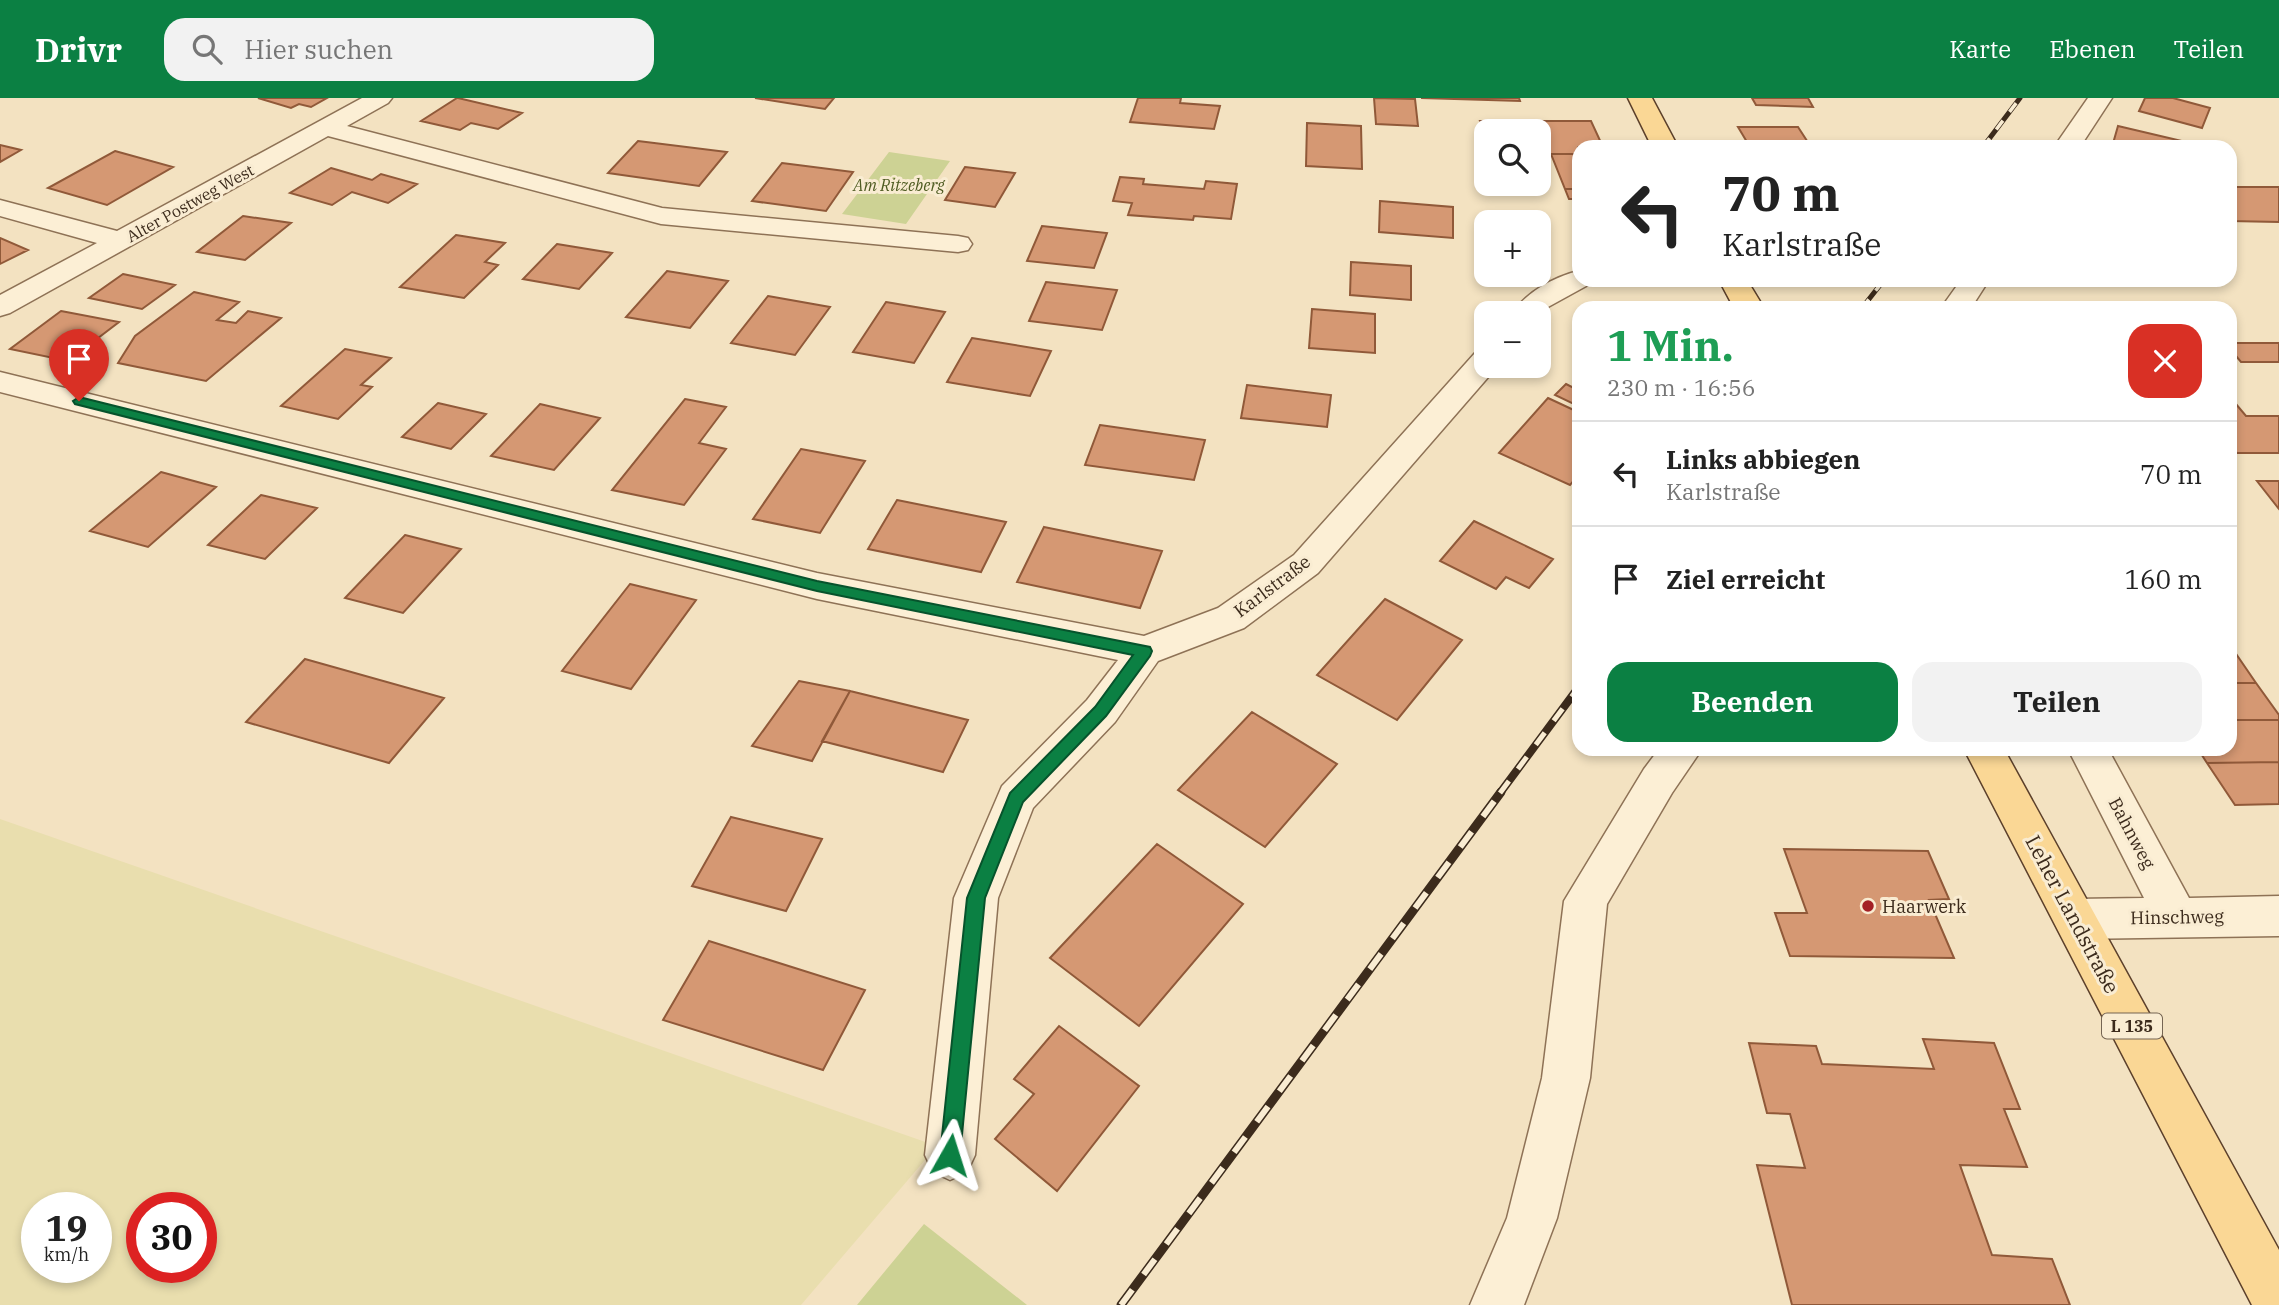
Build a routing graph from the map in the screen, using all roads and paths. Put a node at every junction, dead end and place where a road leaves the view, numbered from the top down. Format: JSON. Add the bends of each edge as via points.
{"nodes":[{"id":1,"x":380,"y":98,"type":"edge"},
{"id":2,"x":1640,"y":98,"type":"edge"},
{"id":3,"x":2100,"y":98,"type":"edge"},
{"id":4,"x":325,"y":128,"type":"junction"},
{"id":5,"x":1661,"y":140,"type":"edge"},
{"id":6,"x":2072,"y":140,"type":"edge"},
{"id":7,"x":0,"y":208,"type":"edge"},
{"id":8,"x":122,"y":241,"type":"junction"},
{"id":9,"x":958,"y":244,"type":"dead end"},
{"id":10,"x":1572,"y":282,"type":"edge"},
{"id":11,"x":1538,"y":301,"type":"edge"},
{"id":12,"x":0,"y":307,"type":"edge"},
{"id":13,"x":1474,"y":374,"type":"edge"},
{"id":14,"x":0,"y":382,"type":"edge"},
{"id":15,"x":1144,"y":651,"type":"junction"},
{"id":16,"x":1677,"y":756,"type":"edge"},
{"id":17,"x":1988,"y":756,"type":"edge"},
{"id":18,"x":2092,"y":756,"type":"edge"},
{"id":19,"x":2279,"y":916,"type":"edge"},
{"id":20,"x":2176,"y":917,"type":"junction"},
{"id":21,"x":2075,"y":919,"type":"junction"},
{"id":22,"x":950,"y":1155,"type":"dead end"},
{"id":23,"x":2279,"y":1303,"type":"edge"},
{"id":24,"x":1497,"y":1305,"type":"edge"}],
"edges":[{"from":1,"to":4,"type":"street","name":"Alter Postweg West"},
{"from":2,"to":5,"type":"main road"},
{"from":3,"to":6,"type":"street"},
{"from":4,"to":8,"type":"street","name":"Alter Postweg West"},
{"from":4,"to":9,"type":"street","via":[[661,216]]},
{"from":7,"to":8,"type":"street"},
{"from":8,"to":12,"type":"street","name":"Alter Postweg West"},
{"from":10,"to":11,"type":"street"},
{"from":13,"to":15,"type":"street","name":"Karlstraße","via":[[1306,564],[1231,618]]},
{"from":14,"to":15,"type":"street","via":[[817,586]]},
{"from":15,"to":22,"type":"street","via":[[1101,712],[1016,798],[976,898]]},
{"from":16,"to":24,"type":"street","via":[[1586,901],[1566,1078],[1532,1219]]},
{"from":17,"to":21,"type":"main road","name":"Leher Landstraße","number":"L 135"},
{"from":18,"to":20,"type":"street","name":"Bahnweg"},
{"from":19,"to":20,"type":"street","name":"Hinschweg"},
{"from":20,"to":21,"type":"street","name":"Hinschweg"},
{"from":21,"to":23,"type":"main road","name":"Leher Landstraße","number":"L 135"}]}
